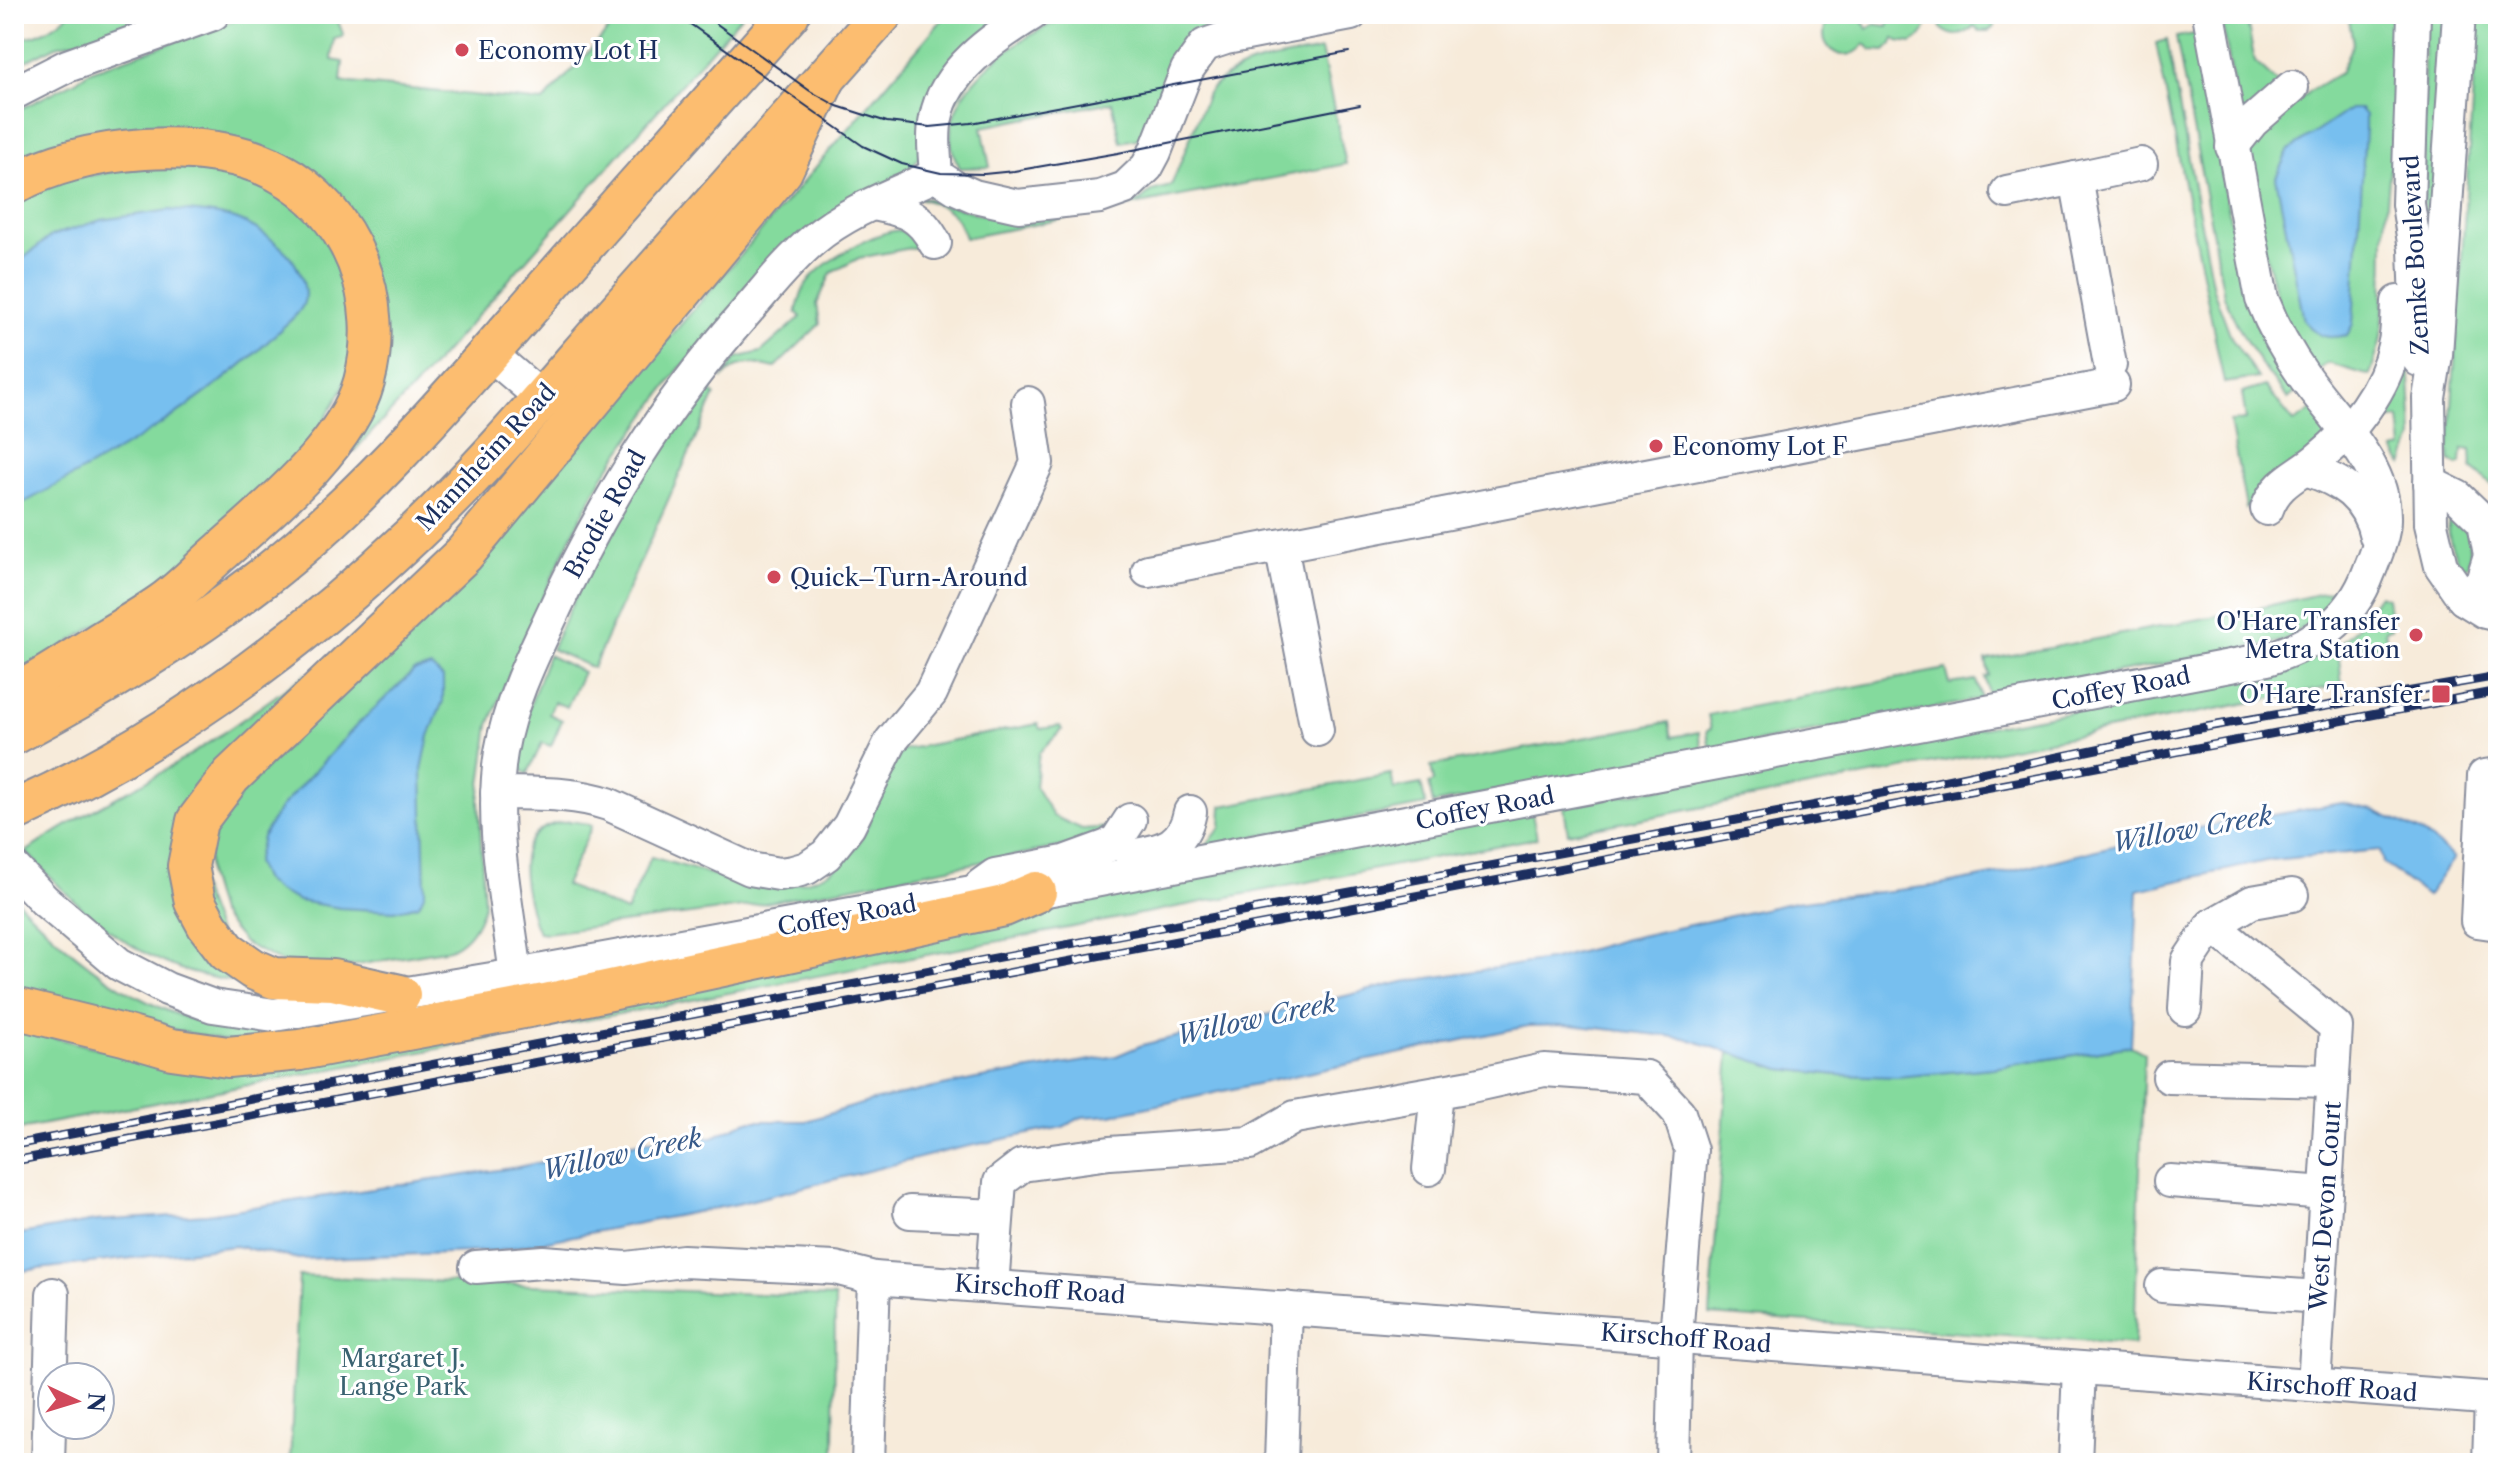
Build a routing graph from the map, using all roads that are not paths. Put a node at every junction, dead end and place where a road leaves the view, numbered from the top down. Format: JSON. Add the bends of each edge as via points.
{"nodes":[{"id":1,"x":213,"y":14,"type":"edge"},
{"id":2,"x":789,"y":14,"type":"edge"},
{"id":3,"x":882,"y":14,"type":"edge"},
{"id":4,"x":1032,"y":14,"type":"edge"},
{"id":5,"x":1351,"y":14,"type":"edge"},
{"id":6,"x":2209,"y":14,"type":"edge"},
{"id":7,"x":2414,"y":14,"type":"edge"},
{"id":8,"x":2459,"y":14,"type":"edge"},
{"id":9,"x":825,"y":79,"type":"junction"},
{"id":10,"x":2292,"y":87,"type":"dead end"},
{"id":11,"x":14,"y":93,"type":"edge"},
{"id":12,"x":2232,"y":147,"type":"junction"},
{"id":13,"x":2141,"y":164,"type":"dead end"},
{"id":14,"x":936,"y":175,"type":"junction"},
{"id":15,"x":2076,"y":178,"type":"junction"},
{"id":16,"x":14,"y":184,"type":"edge"},
{"id":17,"x":2007,"y":192,"type":"dead end"},
{"id":18,"x":874,"y":204,"type":"junction"},
{"id":19,"x":2408,"y":204,"type":"junction"},
{"id":20,"x":935,"y":243,"type":"dead end"},
{"id":21,"x":489,"y":353,"type":"junction"},
{"id":22,"x":542,"y":398,"type":"junction"},
{"id":23,"x":2429,"y":398,"type":"junction"},
{"id":24,"x":1028,"y":403,"type":"dead end"},
{"id":25,"x":2347,"y":432,"type":"junction"},
{"id":26,"x":2306,"y":469,"type":"junction"},
{"id":27,"x":2430,"y":483,"type":"junction"},
{"id":28,"x":2267,"y":509,"type":"dead end"},
{"id":29,"x":1281,"y":546,"type":"junction"},
{"id":30,"x":2378,"y":547,"type":"junction"},
{"id":31,"x":1148,"y":571,"type":"dead end"},
{"id":32,"x":2464,"y":599,"type":"junction"},
{"id":33,"x":2498,"y":615,"type":"edge"},
{"id":34,"x":14,"y":695,"type":"edge"},
{"id":35,"x":1317,"y":730,"type":"dead end"},
{"id":36,"x":14,"y":734,"type":"edge"},
{"id":37,"x":2498,"y":774,"type":"edge"},
{"id":38,"x":497,"y":793,"type":"junction"},
{"id":39,"x":14,"y":811,"type":"edge"},
{"id":40,"x":1190,"y":812,"type":"dead end"},
{"id":41,"x":1130,"y":820,"type":"dead end"},
{"id":42,"x":1064,"y":862,"type":"junction"},
{"id":43,"x":14,"y":868,"type":"edge"},
{"id":44,"x":972,"y":892,"type":"junction"},
{"id":45,"x":1036,"y":892,"type":"junction"},
{"id":46,"x":2292,"y":895,"type":"dead end"},
{"id":47,"x":2498,"y":924,"type":"edge"},
{"id":48,"x":2212,"y":925,"type":"junction"},
{"id":49,"x":516,"y":975,"type":"junction"},
{"id":50,"x":400,"y":995,"type":"junction"},
{"id":51,"x":14,"y":1008,"type":"edge"},
{"id":52,"x":2185,"y":1009,"type":"dead end"},
{"id":53,"x":2169,"y":1077,"type":"dead end"},
{"id":54,"x":2333,"y":1081,"type":"junction"},
{"id":55,"x":1437,"y":1092,"type":"junction"},
{"id":56,"x":1429,"y":1169,"type":"dead end"},
{"id":57,"x":2170,"y":1181,"type":"dead end"},
{"id":58,"x":2326,"y":1193,"type":"junction"},
{"id":59,"x":910,"y":1212,"type":"dead end"},
{"id":60,"x":997,"y":1216,"type":"junction"},
{"id":61,"x":476,"y":1267,"type":"dead end"},
{"id":62,"x":874,"y":1278,"type":"junction"},
{"id":63,"x":992,"y":1286,"type":"junction"},
{"id":64,"x":2162,"y":1286,"type":"dead end"},
{"id":65,"x":53,"y":1294,"type":"dead end"},
{"id":66,"x":2319,"y":1297,"type":"junction"},
{"id":67,"x":1286,"y":1308,"type":"junction"},
{"id":68,"x":1676,"y":1337,"type":"junction"},
{"id":69,"x":2079,"y":1368,"type":"junction"},
{"id":70,"x":2314,"y":1385,"type":"junction"},
{"id":71,"x":2495,"y":1399,"type":"edge"},
{"id":72,"x":48,"y":1463,"type":"edge"},
{"id":73,"x":868,"y":1463,"type":"edge"},
{"id":74,"x":1281,"y":1463,"type":"edge"},
{"id":75,"x":1673,"y":1463,"type":"edge"},
{"id":76,"x":2075,"y":1463,"type":"edge"},
{"id":77,"x":2489,"y":1463,"type":"edge"}],
"edges":[{"from":1,"to":11,"type":"street","via":[[67,66]]},
{"from":2,"to":21,"type":"main road"},
{"from":3,"to":9,"type":"main road","name":"Mannheim Road"},
{"from":4,"to":14,"type":"street","via":[[962,69],[942,98],[935,122]]},
{"from":5,"to":14,"type":"street","via":[[1205,45],[1187,70],[1151,160],[1125,188],[1100,197],[1018,206],[974,196]]},
{"from":6,"to":12,"type":"street","name":"Coffey Road"},
{"from":7,"to":19,"type":"street","name":"Zemke Boulevard"},
{"from":8,"to":23,"type":"street","name":"Zemke Boulevard"},
{"from":9,"to":22,"type":"main road","name":"Mannheim Road"},
{"from":9,"to":50,"type":"main road","via":[[782,171],[464,554],[231,776],[197,821],[188,866],[195,902],[227,951],[274,978],[333,980]]},
{"from":10,"to":12,"type":"street"},
{"from":12,"to":25,"type":"street","name":"Coffey Road","via":[[2262,299],[2272,325]]},
{"from":13,"to":15,"type":"street"},
{"from":14,"to":18,"type":"street","name":"Brodie Road"},
{"from":15,"to":17,"type":"street"},
{"from":15,"to":29,"type":"street","via":[[2112,375]]},
{"from":16,"to":34,"type":"main road","via":[[57,165],[136,149],[205,151],[276,170],[302,187],[343,231],[369,293],[372,341],[363,384],[344,424],[294,487],[164,602]]},
{"from":18,"to":20,"type":"street","via":[[902,209],[928,229]]},
{"from":18,"to":38,"type":"street","name":"Brodie Road","via":[[815,238],[792,260],[695,373],[637,454],[595,525],[520,686],[508,722]]},
{"from":19,"to":23,"type":"street","name":"Zemke Boulevard","via":[[2415,249],[2417,353]]},
{"from":19,"to":25,"type":"street","via":[[2395,344],[2376,395]]},
{"from":21,"to":22,"type":"street"},
{"from":21,"to":36,"type":"main road","via":[[408,443],[265,575],[177,639]]},
{"from":22,"to":39,"type":"main road","name":"Mannheim Road","via":[[415,533],[270,656],[119,757]]},
{"from":23,"to":27,"type":"street","name":"Zemke Boulevard"},
{"from":24,"to":38,"type":"street","via":[[1037,463],[1024,492],[931,693],[891,741],[839,842],[816,863],[779,874],[750,869],[590,798]]},
{"from":25,"to":26,"type":"street"},
{"from":25,"to":30,"type":"street","name":"Coffey Road","via":[[2370,467],[2381,498],[2385,521]]},
{"from":26,"to":28,"type":"street","via":[[2280,486]]},
{"from":26,"to":30,"type":"street","via":[[2334,479],[2355,495],[2372,518]]},
{"from":27,"to":32,"type":"street","name":"Zemke Boulevard","via":[[2431,524],[2441,566]]},
{"from":27,"to":32,"type":"street","via":[[2458,497],[2484,522],[2490,555],[2482,581]]},
{"from":29,"to":31,"type":"street"},
{"from":29,"to":35,"type":"street"},
{"from":30,"to":45,"type":"street","name":"Coffey Road","via":[[2356,600],[2336,623],[2296,650],[2267,659]]},
{"from":32,"to":33,"type":"street","name":"Zemke Boulevard"},
{"from":37,"to":47,"type":"street","via":[[2484,776],[2477,921]]},
{"from":38,"to":49,"type":"street","name":"Brodie Road"},
{"from":40,"to":42,"type":"street","via":[[1179,840],[1166,847],[1092,863]]},
{"from":41,"to":42,"type":"street","via":[[1108,846]]},
{"from":42,"to":44,"type":"street","via":[[995,875]]},
{"from":43,"to":50,"type":"street","name":"Coffey Road","via":[[119,964],[213,1006],[274,1015]]},
{"from":44,"to":45,"type":"street","name":"Coffey Road"},
{"from":44,"to":49,"type":"street","name":"Coffey Road"},
{"from":45,"to":51,"type":"main road","via":[[1004,906],[777,956],[300,1050],[228,1057],[172,1049]]},
{"from":46,"to":48,"type":"street","via":[[2252,902]]},
{"from":48,"to":52,"type":"street","via":[[2188,961]]},
{"from":48,"to":54,"type":"street","name":"West Devon Court","via":[[2336,1027]]},
{"from":49,"to":50,"type":"street","name":"Coffey Road"},
{"from":53,"to":54,"type":"street"},
{"from":54,"to":58,"type":"street","name":"West Devon Court"},
{"from":55,"to":56,"type":"street"},
{"from":55,"to":60,"type":"street","via":[[1295,1117],[1250,1143],[1022,1165],[1000,1182]]},
{"from":55,"to":68,"type":"street","via":[[1544,1070],[1646,1077],[1679,1113],[1691,1150]]},
{"from":57,"to":58,"type":"street"},
{"from":58,"to":66,"type":"street","name":"West Devon Court"},
{"from":59,"to":60,"type":"street"},
{"from":60,"to":63,"type":"street"},
{"from":61,"to":62,"type":"street","name":"Kirschoff Road","via":[[543,1262],[627,1268],[683,1261],[835,1268]]},
{"from":62,"to":63,"type":"street","name":"Kirschoff Road"},
{"from":62,"to":73,"type":"street"},
{"from":63,"to":67,"type":"street","name":"Kirschoff Road"},
{"from":64,"to":66,"type":"street"},
{"from":65,"to":72,"type":"street"},
{"from":66,"to":70,"type":"street","name":"West Devon Court"},
{"from":67,"to":68,"type":"street","name":"Kirschoff Road"},
{"from":67,"to":74,"type":"street"},
{"from":68,"to":69,"type":"street","name":"Kirschoff Road"},
{"from":68,"to":75,"type":"street"},
{"from":69,"to":70,"type":"street","name":"Kirschoff Road"},
{"from":69,"to":76,"type":"street"},
{"from":70,"to":71,"type":"street","name":"Kirschoff Road"},
{"from":71,"to":77,"type":"street"}]}
